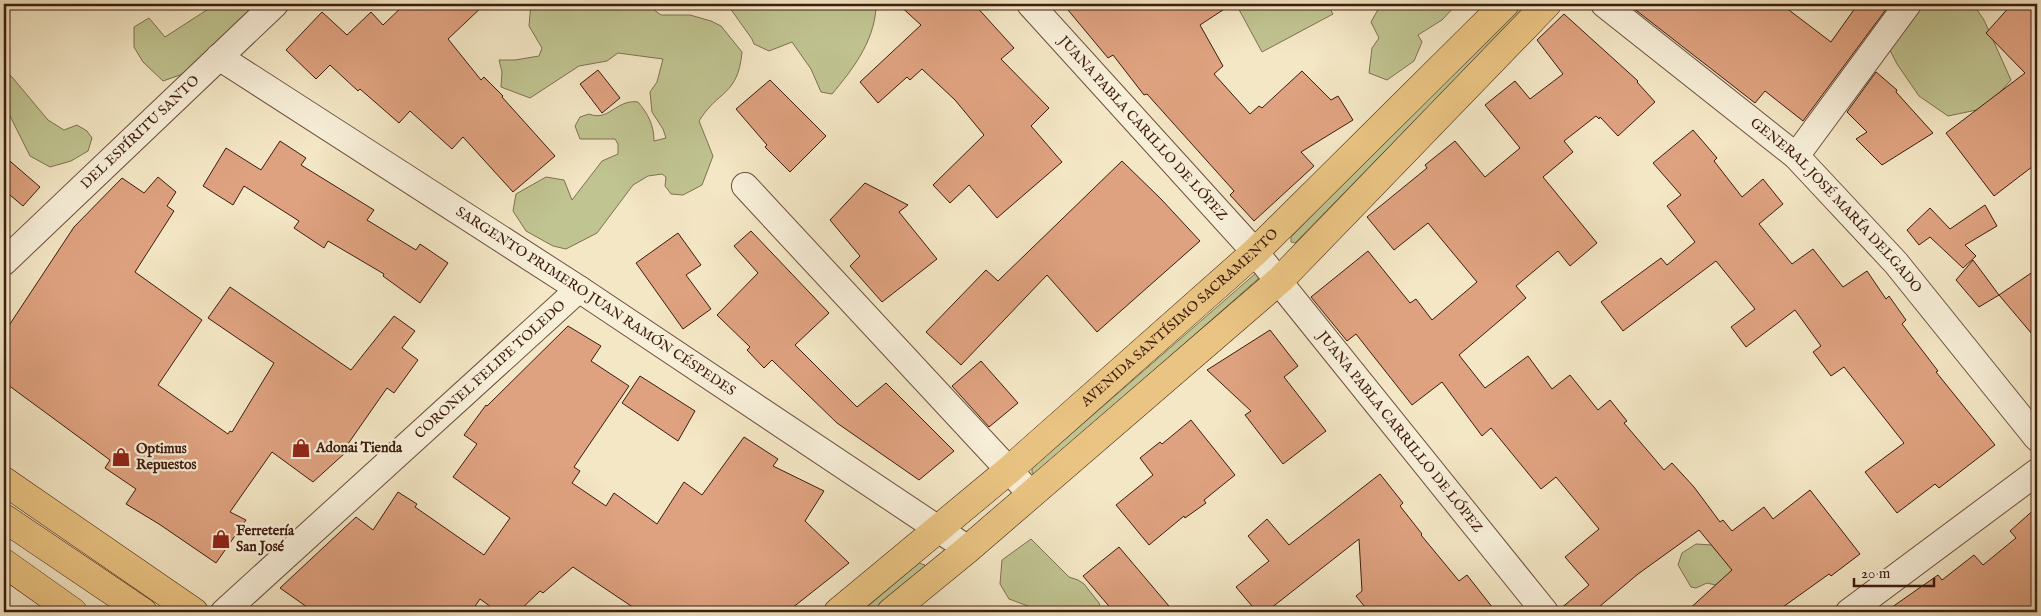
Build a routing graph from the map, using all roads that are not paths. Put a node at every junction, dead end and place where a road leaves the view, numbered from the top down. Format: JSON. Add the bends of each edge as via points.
{"nodes":[{"id":1,"x":275,"y":4,"type":"edge"},
{"id":2,"x":1030,"y":4,"type":"edge"},
{"id":3,"x":1505,"y":4,"type":"edge"},
{"id":4,"x":1547,"y":4,"type":"edge"},
{"id":5,"x":1604,"y":4,"type":"edge"},
{"id":6,"x":1908,"y":4,"type":"edge"},
{"id":7,"x":219,"y":57,"type":"junction"},
{"id":8,"x":1796,"y":156,"type":"junction"},
{"id":9,"x":745,"y":186,"type":"dead end"},
{"id":10,"x":1254,"y":252,"type":"junction"},
{"id":11,"x":4,"y":262,"type":"edge"},
{"id":12,"x":1278,"y":281,"type":"junction"},
{"id":13,"x":578,"y":289,"type":"junction"},
{"id":14,"x":2037,"y":438,"type":"edge"},
{"id":15,"x":1009,"y":470,"type":"junction"},
{"id":16,"x":2037,"y":472,"type":"edge"},
{"id":17,"x":4,"y":481,"type":"edge"},
{"id":18,"x":1031,"y":494,"type":"junction"},
{"id":19,"x":4,"y":518,"type":"edge"},
{"id":20,"x":938,"y":529,"type":"junction"},
{"id":21,"x":968,"y":549,"type":"junction"},
{"id":22,"x":4,"y":563,"type":"edge"},
{"id":23,"x":73,"y":612,"type":"edge"},
{"id":24,"x":143,"y":612,"type":"edge"},
{"id":25,"x":194,"y":612,"type":"edge"},
{"id":26,"x":224,"y":612,"type":"edge"},
{"id":27,"x":838,"y":612,"type":"edge"},
{"id":28,"x":891,"y":612,"type":"edge"},
{"id":29,"x":1545,"y":612,"type":"edge"},
{"id":30,"x":1849,"y":612,"type":"edge"}],
"edges":[{"from":1,"to":7,"type":"street","name":"DEL ESPÍRITU SANTO"},
{"from":2,"to":10,"type":"street","name":"JUANA PABLA CARILLO DE LÓPEZ"},
{"from":3,"to":10,"type":"main road","name":"AVENIDA SANTÍSIMO SACRAMENTO"},
{"from":4,"to":12,"type":"main road"},
{"from":5,"to":8,"type":"street","name":"GENERAL JOSÉ MARÍA DELGADO"},
{"from":6,"to":8,"type":"street"},
{"from":7,"to":11,"type":"street","name":"DEL ESPÍRITU SANTO"},
{"from":7,"to":13,"type":"street","name":"SARGENTO PRIMERO JUAN RAMÓN CÉSPEDES"},
{"from":8,"to":14,"type":"street","name":"GENERAL JOSÉ MARÍA DELGADO","via":[[1896,263]]},
{"from":9,"to":15,"type":"street"},
{"from":10,"to":12,"type":"street","name":"JUANA PABLA CARRILLO DE LÓPEZ"},
{"from":10,"to":15,"type":"main road","name":"AVENIDA SANTÍSIMO SACRAMENTO"},
{"from":12,"to":18,"type":"main road"},
{"from":12,"to":29,"type":"street","name":"JUANA PABLA CARRILLO DE LÓPEZ"},
{"from":13,"to":20,"type":"street","name":"SARGENTO PRIMERO JUAN RAMÓN CÉSPEDES"},
{"from":13,"to":26,"type":"street","name":"CORONEL FELIPE TOLEDO"},
{"from":15,"to":18,"type":"street"},
{"from":15,"to":20,"type":"main road","name":"AVENIDA SANTÍSIMO SACRAMENTO"},
{"from":16,"to":30,"type":"street"},
{"from":17,"to":25,"type":"main road"},
{"from":18,"to":21,"type":"main road"},
{"from":19,"to":24,"type":"main road"},
{"from":20,"to":21,"type":"street","name":"SARGENTO PRIMERO JUAN RAMÓN CÉSPEDES"},
{"from":20,"to":27,"type":"main road","name":"AVENIDA SANTÍSIMO SACRAMENTO"},
{"from":21,"to":28,"type":"main road"},
{"from":22,"to":23,"type":"main road"}]}
